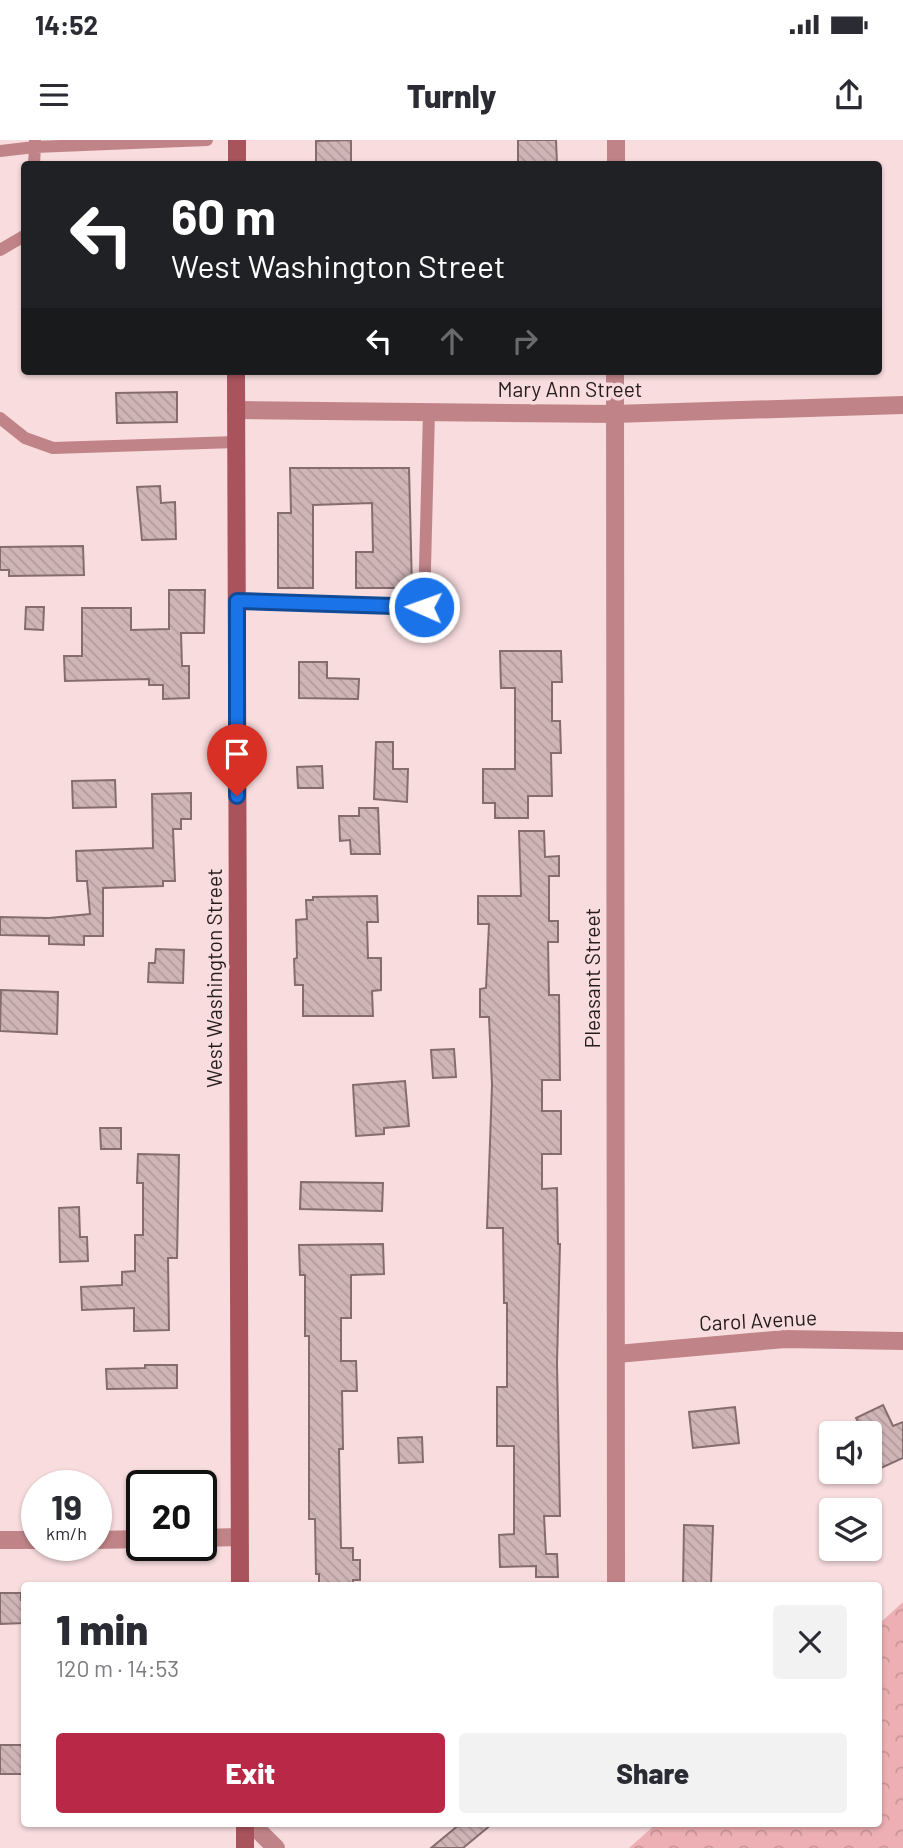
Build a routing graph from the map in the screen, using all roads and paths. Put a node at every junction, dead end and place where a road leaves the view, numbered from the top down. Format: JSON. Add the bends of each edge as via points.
{"nodes":[{"id":1,"x":207,"y":140,"type":"edge"},
{"id":2,"x":237,"y":140,"type":"edge"},
{"id":3,"x":616,"y":140,"type":"edge"},
{"id":4,"x":35,"y":143,"type":"edge"},
{"id":5,"x":0,"y":151,"type":"edge"},
{"id":6,"x":34,"y":161,"type":"edge"},
{"id":7,"x":237,"y":161,"type":"edge"},
{"id":8,"x":616,"y":161,"type":"edge"},
{"id":9,"x":21,"y":238,"type":"edge"},
{"id":10,"x":0,"y":250,"type":"edge"},
{"id":11,"x":236,"y":375,"type":"edge"},
{"id":12,"x":615,"y":375,"type":"edge"},
{"id":13,"x":903,"y":405,"type":"edge"},
{"id":14,"x":236,"y":410,"type":"junction"},
{"id":15,"x":429,"y":412,"type":"junction"},
{"id":16,"x":614,"y":414,"type":"junction"},
{"id":17,"x":0,"y":418,"type":"edge"},
{"id":18,"x":236,"y":442,"type":"junction"},
{"id":19,"x":237,"y":601,"type":"junction"},
{"id":20,"x":903,"y":1341,"type":"edge"},
{"id":21,"x":617,"y":1354,"type":"junction"},
{"id":22,"x":239,"y":1537,"type":"junction"},
{"id":23,"x":217,"y":1538,"type":"edge"},
{"id":24,"x":0,"y":1540,"type":"edge"},
{"id":25,"x":21,"y":1540,"type":"edge"},
{"id":26,"x":240,"y":1582,"type":"edge"},
{"id":27,"x":616,"y":1582,"type":"edge"},
{"id":28,"x":245,"y":1827,"type":"edge"},
{"id":29,"x":255,"y":1827,"type":"edge"},
{"id":30,"x":246,"y":1848,"type":"edge"},
{"id":31,"x":276,"y":1848,"type":"edge"}],
"edges":[{"from":1,"to":4,"type":"lane"},
{"from":2,"to":7,"type":"main road"},
{"from":3,"to":8,"type":"street"},
{"from":4,"to":5,"type":"lane"},
{"from":4,"to":6,"type":"lane"},
{"from":9,"to":10,"type":"lane"},
{"from":11,"to":14,"type":"main road","name":"West Washington Street"},
{"from":12,"to":16,"type":"street","name":"Pleasant Street"},
{"from":13,"to":16,"type":"street","name":"Mary Ann Street"},
{"from":14,"to":15,"type":"street","name":"Mary Ann Street"},
{"from":14,"to":18,"type":"main road","name":"West Washington Street"},
{"from":15,"to":16,"type":"street","name":"Mary Ann Street"},
{"from":15,"to":19,"type":"lane","via":[[424,607]]},
{"from":16,"to":21,"type":"street","name":"Pleasant Street"},
{"from":17,"to":18,"type":"lane","via":[[25,438],[53,448]]},
{"from":18,"to":19,"type":"main road","name":"West Washington Street"},
{"from":19,"to":22,"type":"main road","name":"West Washington Street"},
{"from":20,"to":21,"type":"street","name":"Carol Avenue","via":[[785,1339]]},
{"from":21,"to":27,"type":"street","name":"Pleasant Street"},
{"from":22,"to":23,"type":"street"},
{"from":22,"to":26,"type":"main road","name":"West Washington Street"},
{"from":24,"to":25,"type":"street"},
{"from":28,"to":30,"type":"main road"},
{"from":29,"to":31,"type":"street"}]}
